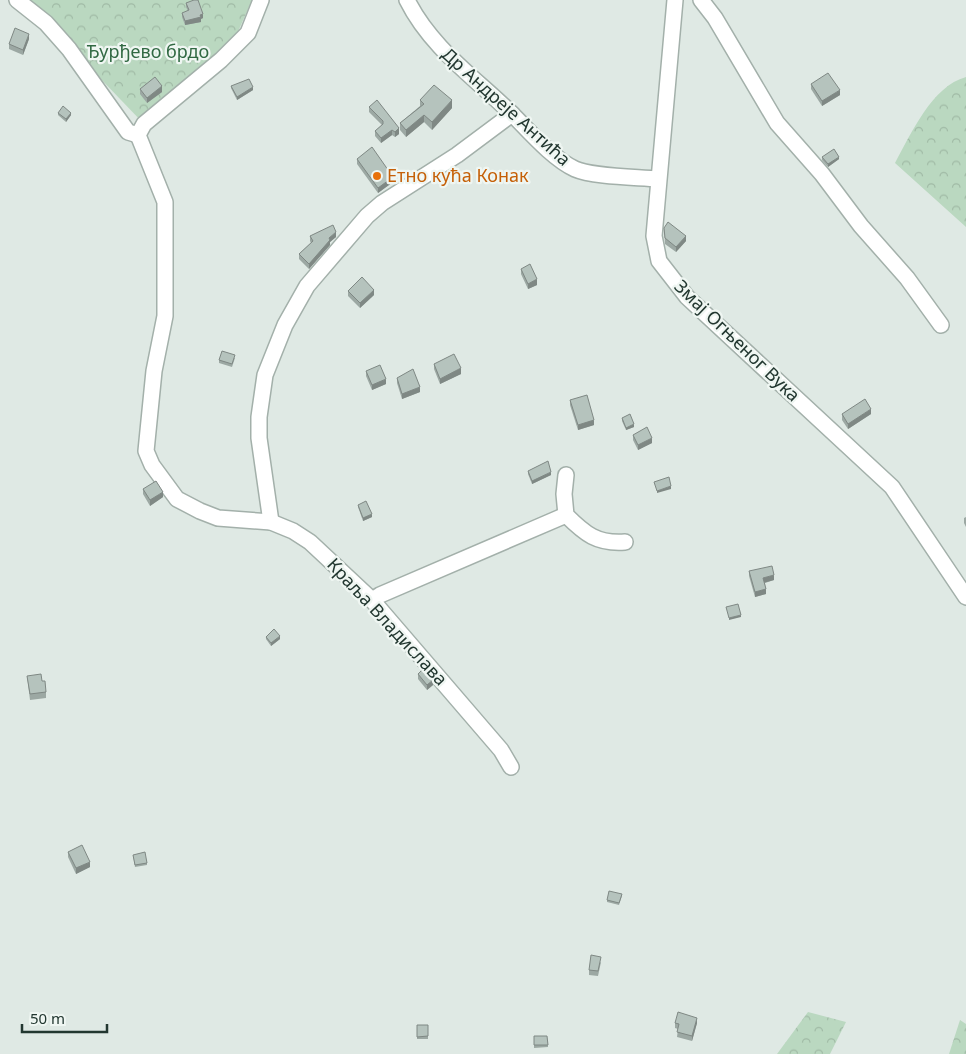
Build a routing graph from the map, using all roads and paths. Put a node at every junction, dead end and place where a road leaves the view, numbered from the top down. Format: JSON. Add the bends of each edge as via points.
{"nodes":[{"id":1,"x":17,"y":0,"type":"edge"},
{"id":2,"x":261,"y":0,"type":"edge"},
{"id":3,"x":407,"y":0,"type":"edge"},
{"id":4,"x":675,"y":0,"type":"edge"},
{"id":5,"x":700,"y":0,"type":"edge"},
{"id":6,"x":512,"y":114,"type":"junction"},
{"id":7,"x":138,"y":135,"type":"junction"},
{"id":8,"x":658,"y":179,"type":"junction"},
{"id":9,"x":941,"y":325,"type":"dead end"},
{"id":10,"x":566,"y":475,"type":"dead end"},
{"id":11,"x":566,"y":515,"type":"junction"},
{"id":12,"x":271,"y":522,"type":"junction"},
{"id":13,"x":625,"y":542,"type":"dead end"},
{"id":14,"x":966,"y":597,"type":"edge"},
{"id":15,"x":372,"y":600,"type":"junction"},
{"id":16,"x":512,"y":767,"type":"dead end"}],
"edges":[{"from":1,"to":7,"type":"street","via":[[46,23],[69,49],[128,132]]},
{"from":2,"to":7,"type":"street","via":[[248,33],[221,60],[144,124]]},
{"from":3,"to":6,"type":"street","name":"Др Андреје Антића","via":[[423,30]]},
{"from":4,"to":8,"type":"street","name":"Змај Огњеног Вука"},
{"from":5,"to":9,"type":"street","via":[[715,18],[777,123],[907,278]]},
{"from":6,"to":8,"type":"street","name":"Др Андреје Антића","via":[[541,144],[574,169]]},
{"from":6,"to":12,"type":"street","via":[[457,155],[382,203],[307,286],[285,324],[265,375],[259,438]]},
{"from":7,"to":12,"type":"street","name":"Краља Владислава","via":[[165,202],[165,316],[154,371],[146,451],[152,465],[178,499],[218,518]]},
{"from":8,"to":14,"type":"street","name":"Змај Огњеног Вука","via":[[654,236],[655,251],[663,268],[687,298],[892,487]]},
{"from":10,"to":11,"type":"street"},
{"from":11,"to":13,"type":"street","via":[[582,531],[602,542]]},
{"from":11,"to":15,"type":"street"},
{"from":12,"to":15,"type":"street","name":"Краља Владислава","via":[[310,542]]},
{"from":15,"to":16,"type":"street","name":"Краља Владислава"}]}
